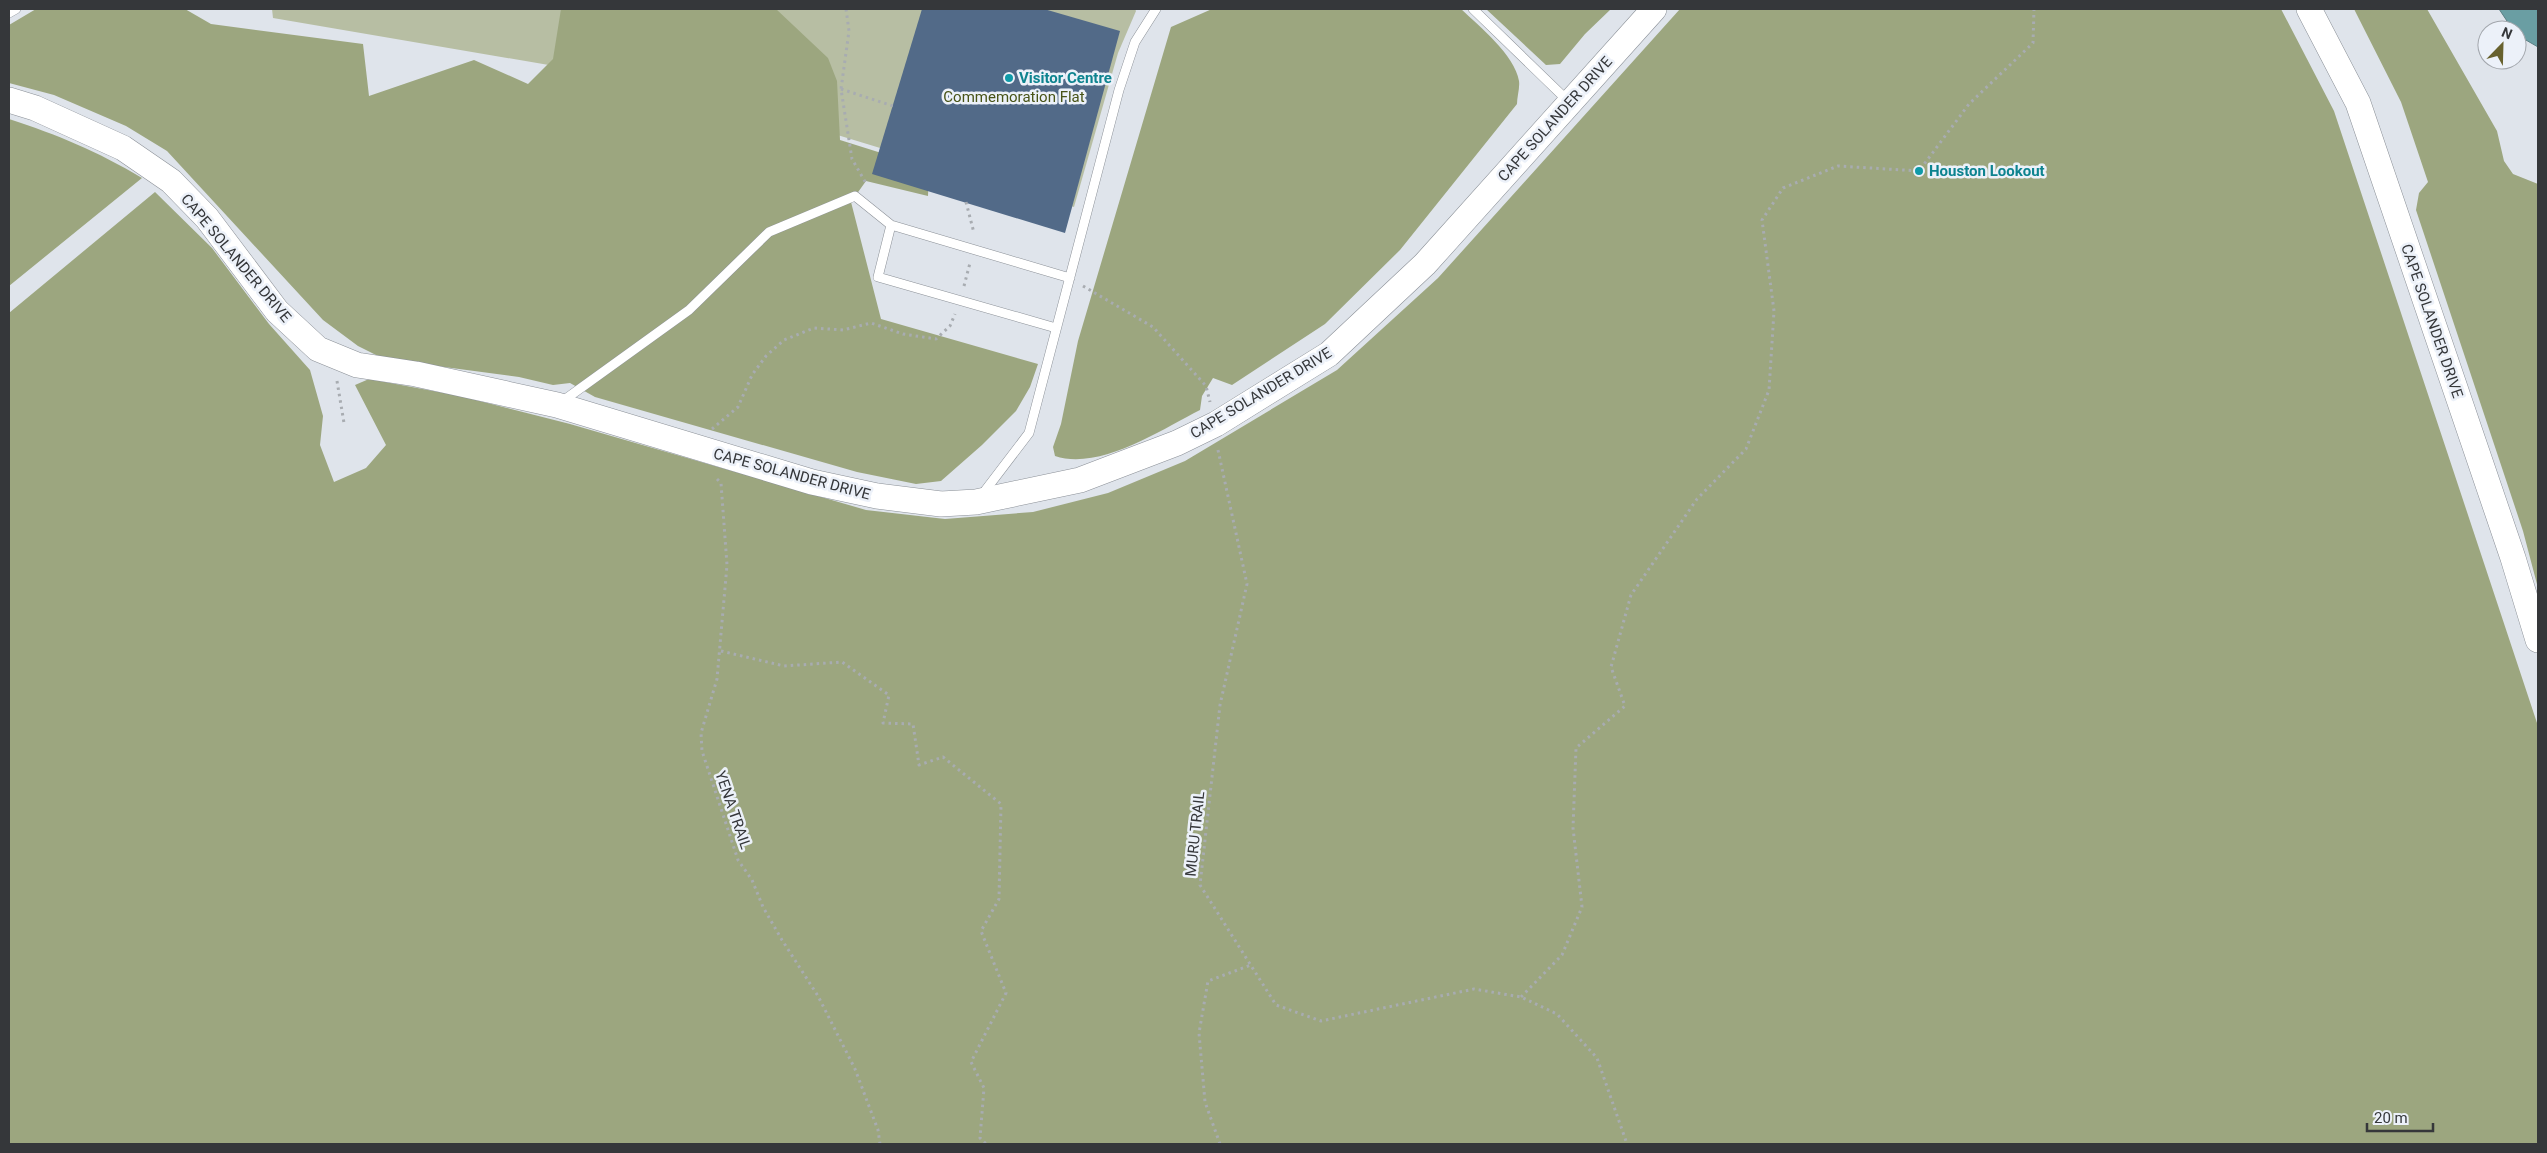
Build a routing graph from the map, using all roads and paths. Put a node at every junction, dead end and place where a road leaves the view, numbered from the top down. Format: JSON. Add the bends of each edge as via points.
{"nodes":[{"id":1,"x":16,"y":9,"type":"edge"},
{"id":2,"x":846,"y":9,"type":"edge"},
{"id":3,"x":1156,"y":9,"type":"edge"},
{"id":4,"x":1473,"y":9,"type":"edge"},
{"id":5,"x":1654,"y":9,"type":"edge"},
{"id":6,"x":2034,"y":9,"type":"edge"},
{"id":7,"x":2309,"y":9,"type":"edge"},
{"id":8,"x":9,"y":13,"type":"edge"},
{"id":9,"x":841,"y":90,"type":"junction"},
{"id":10,"x":9,"y":100,"type":"edge"},
{"id":11,"x":1570,"y":103,"type":"junction"},
{"id":12,"x":893,"y":106,"type":"dead end"},
{"id":13,"x":870,"y":190,"type":"dead end"},
{"id":14,"x":966,"y":202,"type":"dead end"},
{"id":15,"x":891,"y":225,"type":"junction"},
{"id":16,"x":974,"y":249,"type":"junction"},
{"id":17,"x":1070,"y":278,"type":"junction"},
{"id":18,"x":960,"y":301,"type":"junction"},
{"id":19,"x":1056,"y":328,"type":"junction"},
{"id":20,"x":332,"y":356,"type":"junction"},
{"id":21,"x":557,"y":405,"type":"junction"},
{"id":22,"x":344,"y":423,"type":"dead end"},
{"id":23,"x":1216,"y":424,"type":"junction"},
{"id":24,"x":709,"y":438,"type":"dead end"},
{"id":25,"x":715,"y":477,"type":"dead end"},
{"id":26,"x":976,"y":502,"type":"junction"},
{"id":27,"x":2538,"y":640,"type":"edge"},
{"id":28,"x":720,"y":651,"type":"junction"},
{"id":29,"x":1252,"y":965,"type":"junction"},
{"id":30,"x":1521,"y":997,"type":"junction"},
{"id":31,"x":880,"y":1144,"type":"edge"},
{"id":32,"x":986,"y":1144,"type":"edge"},
{"id":33,"x":1220,"y":1144,"type":"edge"},
{"id":34,"x":1625,"y":1144,"type":"edge"}],
"edges":[{"from":1,"to":8,"type":"lane"},
{"from":2,"to":9,"type":"path","via":[[849,31]]},
{"from":3,"to":17,"type":"lane","via":[[1135,42],[1119,90]]},
{"from":4,"to":11,"type":"lane"},
{"from":5,"to":11,"type":"street","name":"CAPE SOLANDER DRIVE"},
{"from":6,"to":30,"type":"path","via":[[2033,42],[1968,104],[1919,171],[1838,166],[1783,188],[1762,220],[1774,311],[1769,390],[1746,449],[1698,499],[1631,594],[1611,667],[1625,706],[1576,748],[1573,828],[1582,907],[1562,955]]},
{"from":7,"to":27,"type":"street","name":"CAPE SOLANDER DRIVE","via":[[2358,103]]},
{"from":9,"to":12,"type":"path"},
{"from":9,"to":13,"type":"path","via":[[852,158]]},
{"from":10,"to":20,"type":"street","name":"CAPE SOLANDER DRIVE","via":[[35,108],[124,148],[170,181],[206,218],[277,311],[318,349]]},
{"from":11,"to":23,"type":"street","name":"CAPE SOLANDER DRIVE","via":[[1425,264],[1329,354]]},
{"from":14,"to":16,"type":"path","via":[[976,241]]},
{"from":15,"to":16,"type":"lane"},
{"from":15,"to":18,"type":"lane","via":[[878,277]]},
{"from":15,"to":21,"type":"lane","via":[[855,196],[769,232],[689,310]]},
{"from":16,"to":17,"type":"lane"},
{"from":16,"to":18,"type":"path"},
{"from":17,"to":19,"type":"lane"},
{"from":17,"to":23,"type":"path","name":"MURU TRAIL","via":[[1153,328],[1206,386]]},
{"from":18,"to":19,"type":"lane"},
{"from":18,"to":24,"type":"path","via":[[950,326],[936,339],[904,334],[871,323],[842,330],[814,328],[784,340],[766,356],[752,375],[738,407],[712,428]]},
{"from":19,"to":26,"type":"lane","via":[[1028,433]]},
{"from":20,"to":21,"type":"street","name":"CAPE SOLANDER DRIVE","via":[[356,365],[416,374]]},
{"from":20,"to":22,"type":"path"},
{"from":21,"to":26,"type":"street","name":"CAPE SOLANDER DRIVE","via":[[812,482],[910,501],[941,504]]},
{"from":23,"to":26,"type":"street","name":"CAPE SOLANDER DRIVE","via":[[1177,444],[1080,480]]},
{"from":23,"to":29,"type":"path","name":"MURU TRAIL","via":[[1219,454],[1247,584],[1220,705],[1200,884]]},
{"from":25,"to":28,"type":"path","name":"YENA TRAIL","via":[[721,483],[727,564]]},
{"from":28,"to":31,"type":"path","name":"YENA TRAIL","via":[[717,679],[701,733],[702,751],[715,795],[738,860],[752,880],[782,940],[818,996],[855,1069],[878,1130]]},
{"from":28,"to":32,"type":"path","via":[[784,666],[842,662],[889,695],[883,723],[913,724],[919,765],[943,757],[1001,804],[999,899],[981,931],[1006,993],[971,1062],[984,1088],[980,1138]]},
{"from":29,"to":30,"type":"path","name":"MURU TRAIL","via":[[1276,1005],[1320,1021],[1474,989]]},
{"from":29,"to":33,"type":"path","via":[[1208,981],[1200,1024],[1205,1102]]},
{"from":30,"to":34,"type":"path","name":"MURU TRAIL","via":[[1557,1014],[1597,1058]]}]}
